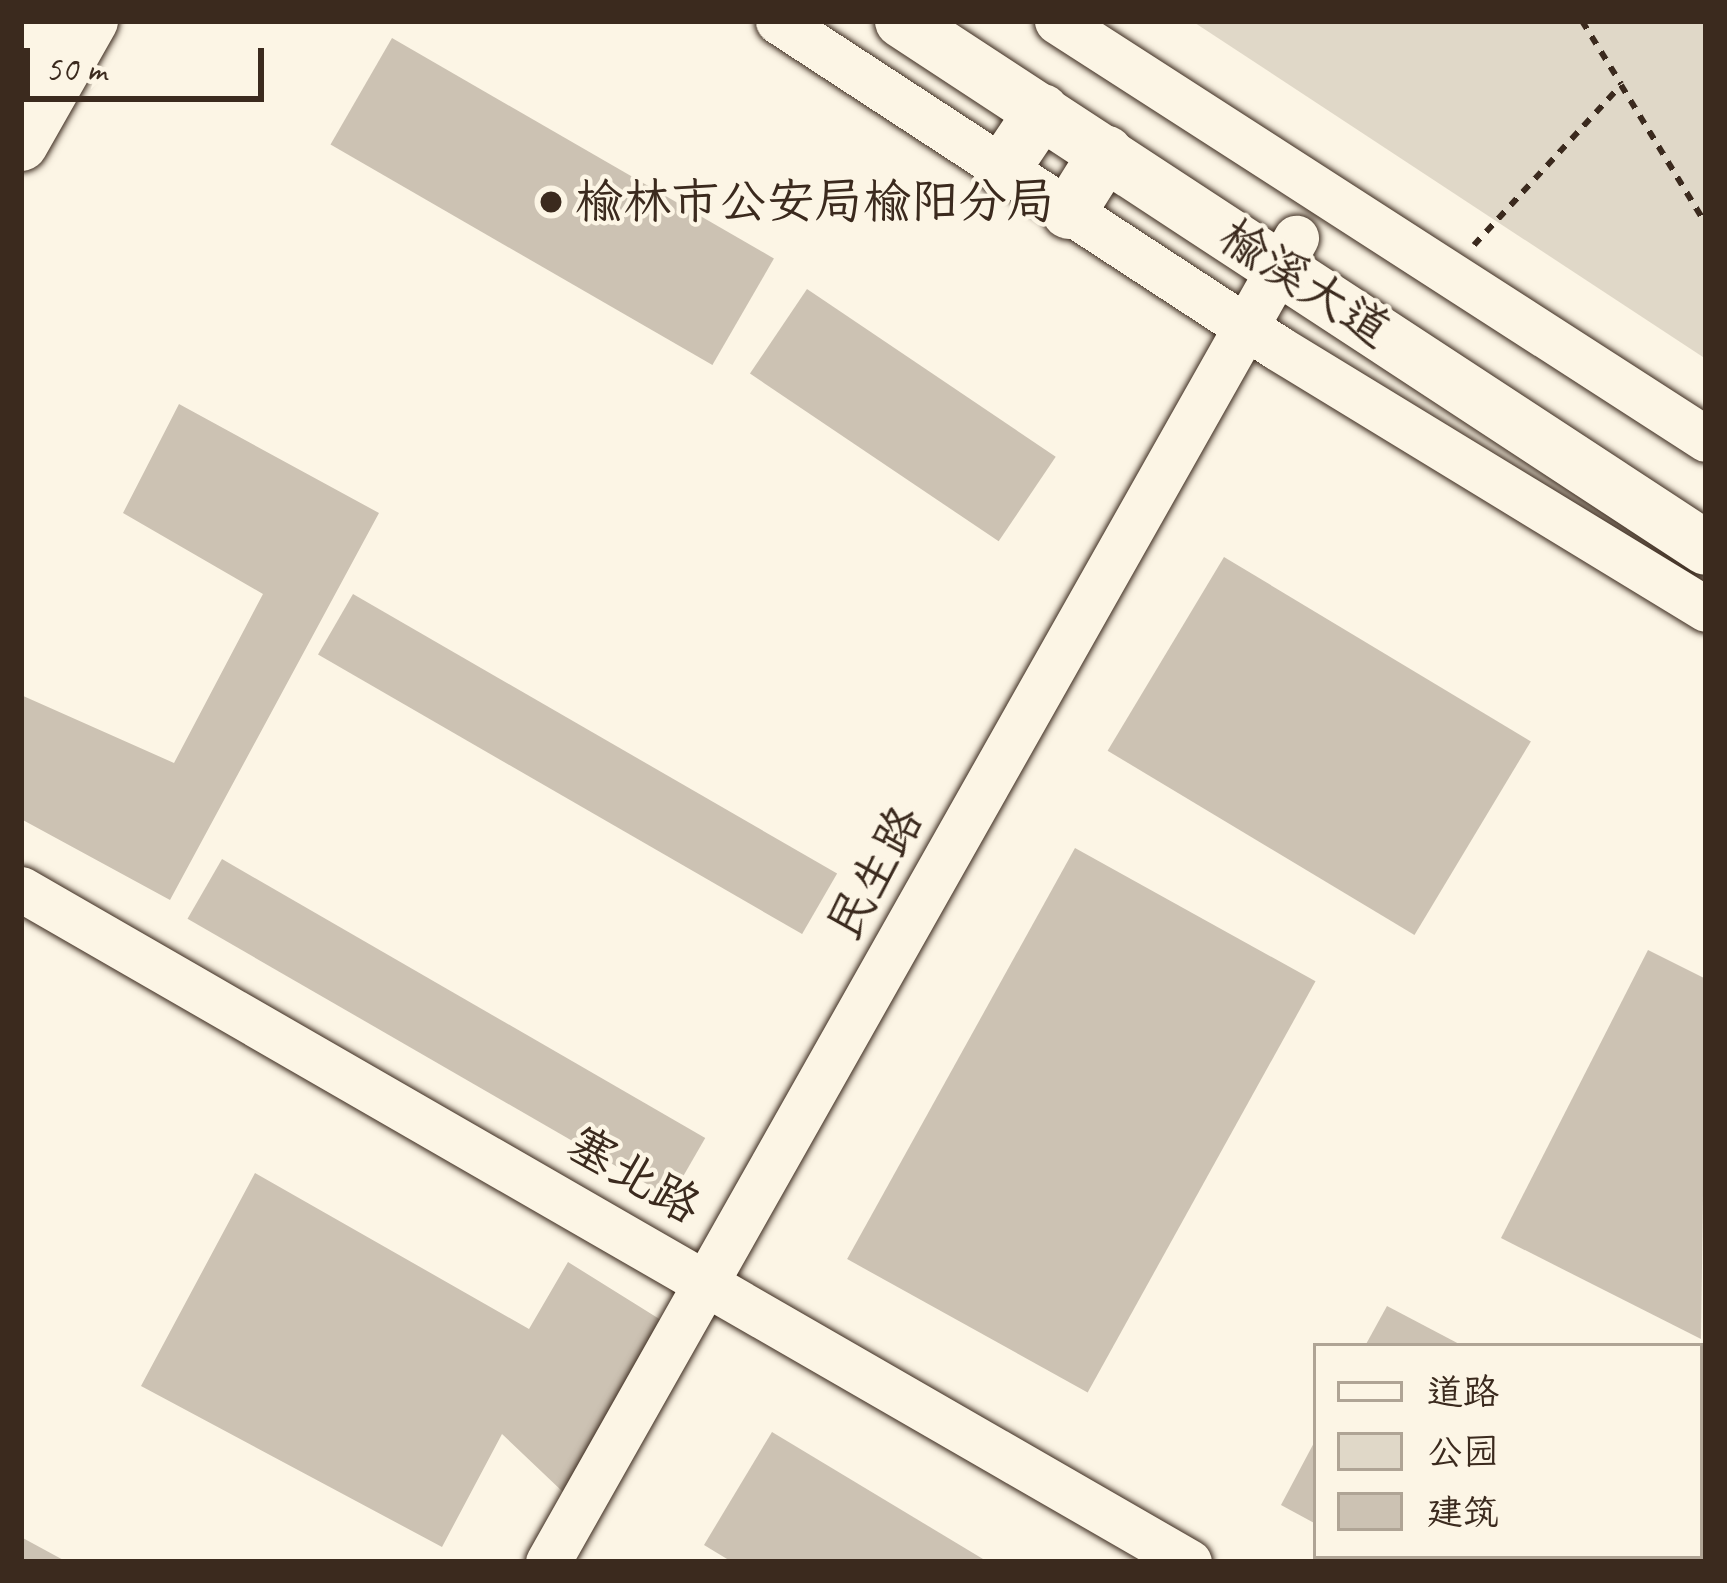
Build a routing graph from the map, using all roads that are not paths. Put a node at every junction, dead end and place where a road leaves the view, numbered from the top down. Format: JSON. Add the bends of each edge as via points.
{"nodes":[{"id":1,"x":43,"y":21,"type":"edge"},
{"id":2,"x":91,"y":21,"type":"edge"},
{"id":3,"x":778,"y":21,"type":"edge"},
{"id":4,"x":902,"y":21,"type":"edge"},
{"id":5,"x":967,"y":21,"type":"edge"},
{"id":6,"x":1057,"y":21,"type":"edge"},
{"id":7,"x":21,"y":59,"type":"edge"},
{"id":8,"x":1042,"y":111,"type":"junction"},
{"id":9,"x":21,"y":144,"type":"edge"},
{"id":10,"x":1106,"y":153,"type":"junction"},
{"id":11,"x":1003,"y":170,"type":"junction"},
{"id":12,"x":1069,"y":212,"type":"junction"},
{"id":13,"x":1288,"y":252,"type":"junction"},
{"id":14,"x":1245,"y":327,"type":"junction"},
{"id":15,"x":1706,"y":439,"type":"edge"},
{"id":16,"x":1706,"y":505,"type":"edge"},
{"id":17,"x":1706,"y":548,"type":"edge"},
{"id":18,"x":1706,"y":609,"type":"edge"},
{"id":19,"x":21,"y":889,"type":"edge"},
{"id":20,"x":708,"y":1279,"type":"junction"},
{"id":21,"x":548,"y":1562,"type":"edge"},
{"id":22,"x":1189,"y":1562,"type":"edge"}],
"edges":[{"from":1,"to":7,"type":"main road"},
{"from":2,"to":9,"type":"main road"},
{"from":3,"to":11,"type":"street"},
{"from":4,"to":8,"type":"main road","name":"榆溪大道"},
{"from":5,"to":13,"type":"main road","name":"榆溪大道"},
{"from":6,"to":15,"type":"street"},
{"from":8,"to":10,"type":"main road","name":"榆溪大道"},
{"from":8,"to":11,"type":"main road"},
{"from":10,"to":12,"type":"main road"},
{"from":10,"to":13,"type":"main road","name":"榆溪大道"},
{"from":11,"to":12,"type":"street"},
{"from":12,"to":14,"type":"street"},
{"from":13,"to":14,"type":"street","name":"民生路"},
{"from":13,"to":16,"type":"main road","name":"榆溪大道"},
{"from":13,"to":17,"type":"main road","name":"榆溪大道"},
{"from":14,"to":18,"type":"street"},
{"from":14,"to":20,"type":"street","name":"民生路"},
{"from":19,"to":20,"type":"street","name":"塞北路"},
{"from":20,"to":21,"type":"street","name":"民生路"},
{"from":20,"to":22,"type":"street","name":"塞北路"}]}
